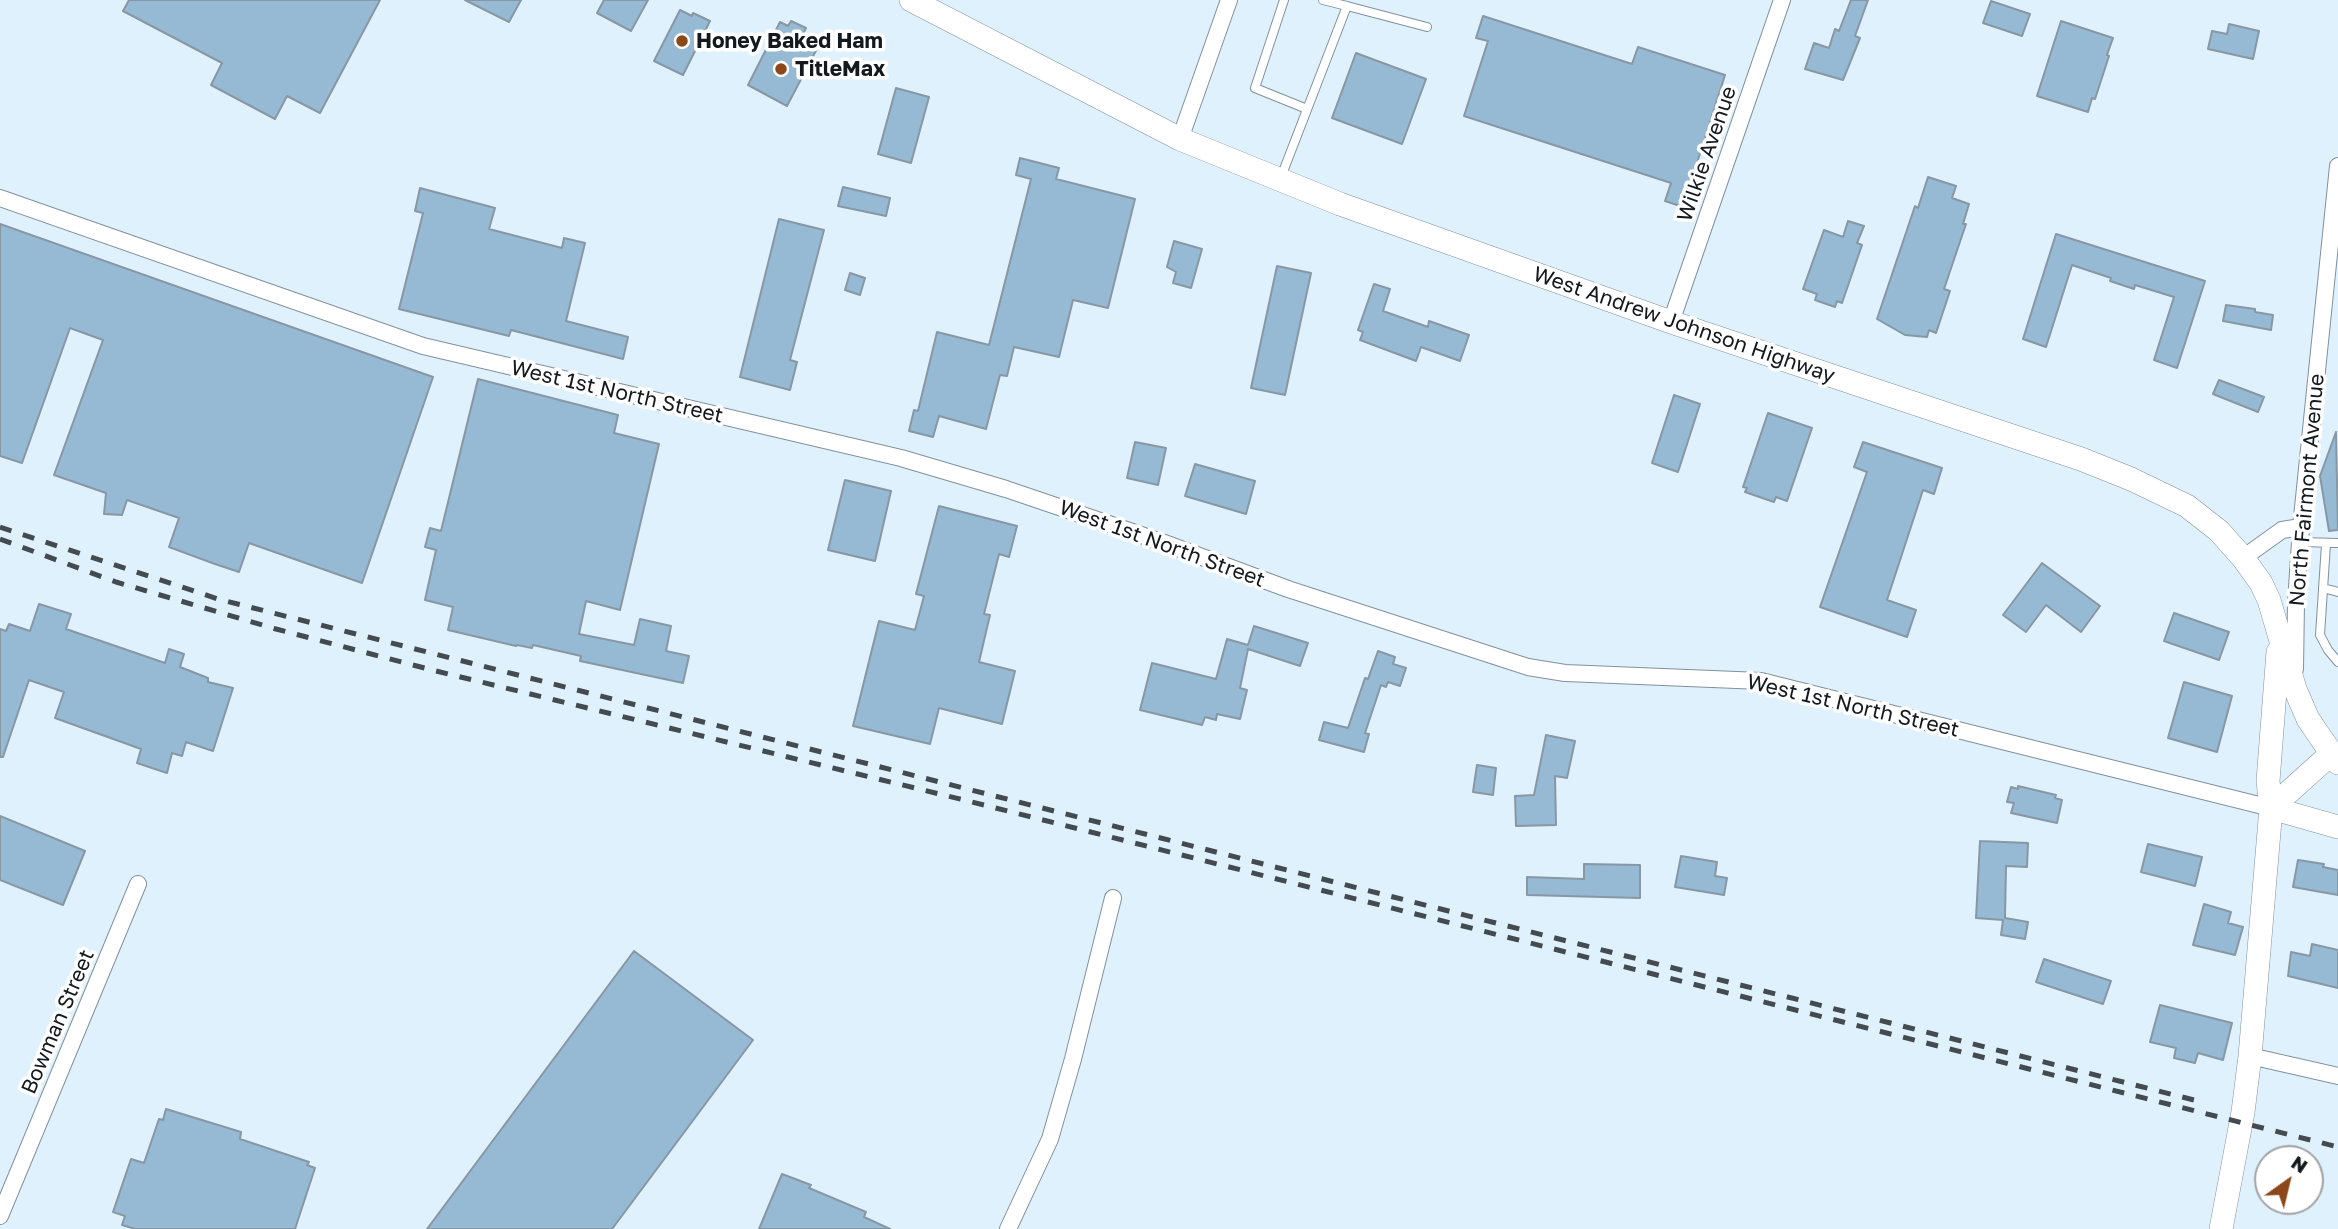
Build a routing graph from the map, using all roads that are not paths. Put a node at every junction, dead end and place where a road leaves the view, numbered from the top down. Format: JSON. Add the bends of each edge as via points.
{"nodes":[{"id":1,"x":911,"y":0,"type":"edge"},
{"id":2,"x":1229,"y":0,"type":"edge"},
{"id":3,"x":1284,"y":0,"type":"edge"},
{"id":4,"x":1323,"y":0,"type":"edge"},
{"id":5,"x":1782,"y":0,"type":"edge"},
{"id":6,"x":1347,"y":6,"type":"junction"},
{"id":7,"x":1427,"y":27,"type":"dead end"},
{"id":8,"x":1307,"y":108,"type":"junction"},
{"id":9,"x":1180,"y":139,"type":"junction"},
{"id":10,"x":2338,"y":166,"type":"edge"},
{"id":11,"x":1280,"y":180,"type":"junction"},
{"id":12,"x":0,"y":198,"type":"edge"},
{"id":13,"x":2331,"y":316,"type":"edge"},
{"id":14,"x":1671,"y":321,"type":"junction"},
{"id":15,"x":2301,"y":534,"type":"junction"},
{"id":16,"x":2338,"y":543,"type":"edge"},
{"id":17,"x":2326,"y":544,"type":"junction"},
{"id":18,"x":2244,"y":558,"type":"junction"},
{"id":19,"x":2323,"y":588,"type":"junction"},
{"id":20,"x":2338,"y":592,"type":"edge"},
{"id":21,"x":2280,"y":636,"type":"junction"},
{"id":22,"x":2338,"y":662,"type":"edge"},
{"id":23,"x":2295,"y":689,"type":"junction"},
{"id":24,"x":2334,"y":759,"type":"edge"},
{"id":25,"x":2271,"y":808,"type":"junction"},
{"id":26,"x":2338,"y":827,"type":"edge"},
{"id":27,"x":138,"y":884,"type":"dead end"},
{"id":28,"x":1113,"y":898,"type":"dead end"},
{"id":29,"x":2250,"y":1056,"type":"junction"},
{"id":30,"x":2338,"y":1076,"type":"edge"},
{"id":31,"x":0,"y":1216,"type":"edge"},
{"id":32,"x":1008,"y":1229,"type":"edge"},
{"id":33,"x":2221,"y":1229,"type":"edge"}],
"edges":[{"from":1,"to":9,"type":"main road","name":"West Andrew Johnson Highway"},
{"from":2,"to":9,"type":"street"},
{"from":3,"to":8,"type":"lane","via":[[1255,88]]},
{"from":4,"to":6,"type":"lane"},
{"from":5,"to":14,"type":"street","name":"Wilkie Avenue"},
{"from":6,"to":7,"type":"lane"},
{"from":6,"to":8,"type":"lane"},
{"from":8,"to":11,"type":"lane"},
{"from":9,"to":11,"type":"main road","name":"West Andrew Johnson Highway"},
{"from":10,"to":13,"type":"street","name":"North Fairmont Avenue"},
{"from":11,"to":14,"type":"main road","name":"West Andrew Johnson Highway"},
{"from":12,"to":25,"type":"street","name":"West 1st North Street","via":[[423,346],[901,458],[1006,489],[1287,589],[1528,667],[1564,673],[1761,681]]},
{"from":13,"to":15,"type":"street","name":"North Fairmont Avenue"},
{"from":14,"to":18,"type":"main road","name":"West Andrew Johnson Highway","via":[[2132,479],[2187,506]]},
{"from":15,"to":17,"type":"lane"},
{"from":15,"to":18,"type":"street","via":[[2283,530]]},
{"from":15,"to":23,"type":"street","name":"North Fairmont Avenue"},
{"from":16,"to":17,"type":"lane"},
{"from":17,"to":19,"type":"lane"},
{"from":18,"to":21,"type":"main road","name":"West Andrew Johnson Highway","via":[[2269,600]]},
{"from":19,"to":20,"type":"lane"},
{"from":19,"to":22,"type":"lane","via":[[2320,635]]},
{"from":21,"to":23,"type":"main road","name":"West Andrew Johnson Highway"},
{"from":21,"to":25,"type":"main road","via":[[2268,781]]},
{"from":23,"to":24,"type":"main road","name":"West Andrew Johnson Highway"},
{"from":24,"to":25,"type":"main road"},
{"from":25,"to":26,"type":"main road","name":"West 1st North Street"},
{"from":25,"to":29,"type":"main road"},
{"from":27,"to":31,"type":"street","name":"Bowman Street"},
{"from":28,"to":32,"type":"street","via":[[1050,1139]]},
{"from":29,"to":30,"type":"street"},
{"from":29,"to":33,"type":"main road"}]}
